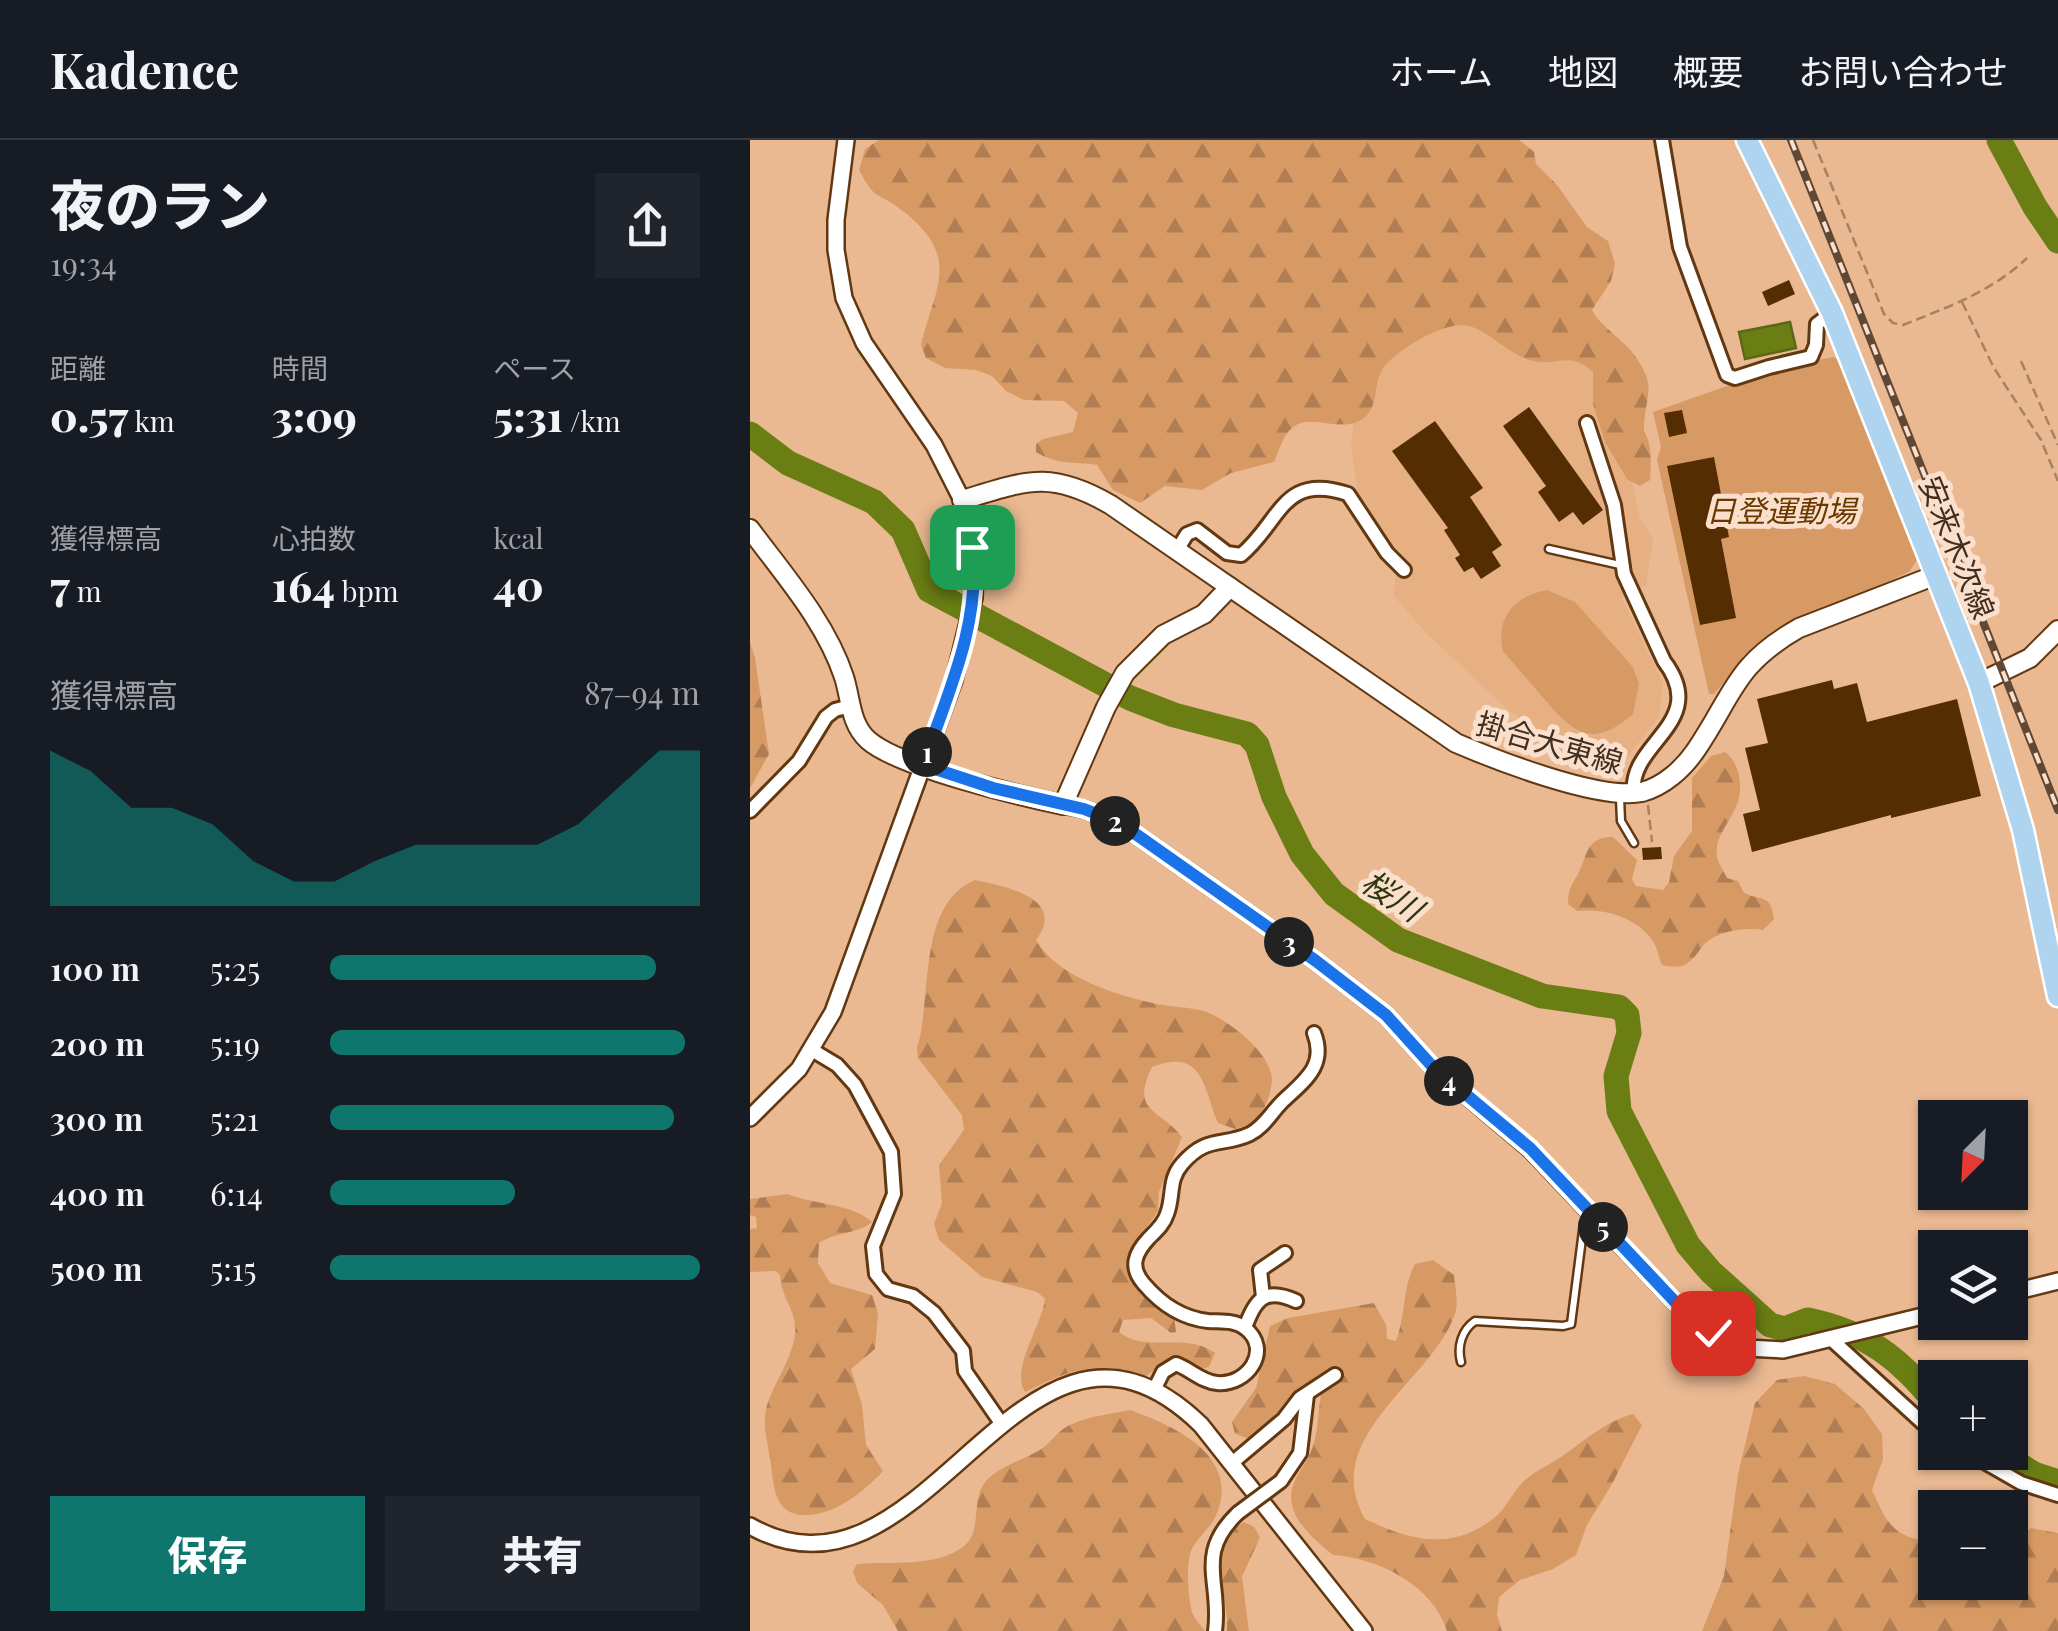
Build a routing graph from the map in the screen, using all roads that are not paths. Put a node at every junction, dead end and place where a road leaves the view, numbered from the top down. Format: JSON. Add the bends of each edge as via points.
{"nodes":[{"id":1,"x":846,"y":140,"type":"edge"},
{"id":2,"x":1662,"y":140,"type":"edge"},
{"id":3,"x":1747,"y":140,"type":"edge"},
{"id":4,"x":1832,"y":313,"type":"junction"},
{"id":5,"x":1587,"y":423,"type":"dead end"},
{"id":6,"x":962,"y":500,"type":"junction"},
{"id":7,"x":750,"y":529,"type":"edge"},
{"id":8,"x":1549,"y":549,"type":"dead end"},
{"id":9,"x":1176,"y":550,"type":"junction"},
{"id":10,"x":1621,"y":566,"type":"junction"},
{"id":11,"x":1404,"y":570,"type":"dead end"},
{"id":12,"x":1936,"y":575,"type":"junction"},
{"id":13,"x":1230,"y":587,"type":"junction"},
{"id":14,"x":2058,"y":630,"type":"edge"},
{"id":15,"x":1979,"y":683,"type":"junction"},
{"id":16,"x":850,"y":706,"type":"junction"},
{"id":17,"x":923,"y":765,"type":"junction"},
{"id":18,"x":1634,"y":797,"type":"junction"},
{"id":19,"x":1063,"y":805,"type":"junction"},
{"id":20,"x":750,"y":811,"type":"edge"},
{"id":21,"x":1634,"y":843,"type":"dead end"},
{"id":22,"x":2058,"y":996,"type":"edge"},
{"id":23,"x":1314,"y":1033,"type":"dead end"},
{"id":24,"x":812,"y":1050,"type":"junction"},
{"id":25,"x":750,"y":1118,"type":"edge"},
{"id":26,"x":1591,"y":1214,"type":"junction"},
{"id":27,"x":1285,"y":1253,"type":"dead end"},
{"id":28,"x":2058,"y":1281,"type":"edge"},
{"id":29,"x":2028,"y":1288,"type":"edge"},
{"id":30,"x":1263,"y":1297,"type":"junction"},
{"id":31,"x":1296,"y":1301,"type":"dead end"},
{"id":32,"x":1918,"y":1318,"type":"edge"},
{"id":33,"x":1245,"y":1328,"type":"junction"},
{"id":34,"x":1836,"y":1339,"type":"junction"},
{"id":35,"x":1461,"y":1362,"type":"dead end"},
{"id":36,"x":1335,"y":1375,"type":"dead end"},
{"id":37,"x":1154,"y":1390,"type":"junction"},
{"id":38,"x":1308,"y":1392,"type":"junction"},
{"id":39,"x":1918,"y":1418,"type":"edge"},
{"id":40,"x":1001,"y":1423,"type":"junction"},
{"id":41,"x":1232,"y":1463,"type":"junction"},
{"id":42,"x":1998,"y":1470,"type":"edge"},
{"id":43,"x":2058,"y":1495,"type":"edge"},
{"id":44,"x":750,"y":1526,"type":"edge"},
{"id":45,"x":1216,"y":1631,"type":"edge"},
{"id":46,"x":1364,"y":1631,"type":"edge"}],
"edges":[{"from":1,"to":6,"type":"street","via":[[836,235],[844,298],[864,343],[934,444]]},
{"from":2,"to":4,"type":"street","via":[[1680,246],[1726,376],[1811,357],[1817,324]]},
{"from":3,"to":4,"type":"main road","name":"安来木次線"},
{"from":4,"to":12,"type":"main road","name":"安来木次線"},
{"from":5,"to":10,"type":"street","via":[[1614,505]]},
{"from":6,"to":9,"type":"main road","name":"掛合大東線","via":[[1017,483],[1063,482]]},
{"from":6,"to":17,"type":"street","via":[[974,598]]},
{"from":7,"to":16,"type":"main road","via":[[816,619]]},
{"from":8,"to":10,"type":"lane"},
{"from":9,"to":11,"type":"street","via":[[1197,530],[1232,556],[1241,555],[1292,496],[1319,488],[1348,494]]},
{"from":9,"to":13,"type":"main road","name":"掛合大東線"},
{"from":10,"to":18,"type":"street","via":[[1674,673],[1678,698],[1675,718],[1636,770]]},
{"from":12,"to":15,"type":"main road","name":"安来木次線"},
{"from":12,"to":18,"type":"main road","name":"掛合大東線","via":[[1778,640],[1745,668],[1685,764]]},
{"from":13,"to":18,"type":"main road","name":"掛合大東線","via":[[1456,742]]},
{"from":13,"to":19,"type":"main road","via":[[1125,673]]},
{"from":14,"to":15,"type":"main road","via":[[2030,658]]},
{"from":15,"to":22,"type":"main road","name":"安来木次線","via":[[2023,830]]},
{"from":16,"to":17,"type":"main road","via":[[872,743]]},
{"from":16,"to":20,"type":"street","via":[[826,718],[799,761]]},
{"from":17,"to":19,"type":"main road"},
{"from":17,"to":24,"type":"street","via":[[840,994]]},
{"from":18,"to":21,"type":"lane","via":[[1621,821]]},
{"from":19,"to":26,"type":"street","via":[[1120,823],[1386,1015]]},
{"from":23,"to":33,"type":"street","via":[[1319,1055],[1311,1074],[1250,1134],[1207,1144],[1184,1162],[1173,1178],[1163,1224],[1135,1259],[1140,1280],[1166,1307]]},
{"from":24,"to":25,"type":"street"},
{"from":24,"to":40,"type":"street","via":[[846,1074],[889,1144],[894,1194],[873,1246],[876,1274],[888,1289],[921,1301],[945,1326],[963,1351],[965,1371]]},
{"from":26,"to":34,"type":"street","via":[[1713,1333],[1765,1351]]},
{"from":26,"to":35,"type":"lane","via":[[1584,1223],[1571,1324],[1475,1321],[1460,1344]]},
{"from":27,"to":30,"type":"street","via":[[1260,1270]]},
{"from":28,"to":29,"type":"street"},
{"from":30,"to":31,"type":"street"},
{"from":30,"to":33,"type":"street"},
{"from":32,"to":34,"type":"street"},
{"from":33,"to":37,"type":"street","via":[[1257,1358],[1249,1373],[1215,1384],[1176,1364],[1162,1372]]},
{"from":34,"to":39,"type":"street"},
{"from":36,"to":38,"type":"street"},
{"from":37,"to":40,"type":"street","via":[[1108,1378],[1077,1382],[1044,1394]]},
{"from":37,"to":41,"type":"street","via":[[1186,1410]]},
{"from":38,"to":41,"type":"street"},
{"from":38,"to":45,"type":"street","bridge":true,"via":[[1300,1453],[1281,1481],[1224,1526],[1211,1555]]},
{"from":40,"to":44,"type":"street","via":[[889,1521],[853,1538],[806,1544]]},
{"from":41,"to":46,"type":"street"},
{"from":42,"to":43,"type":"street"}]}
